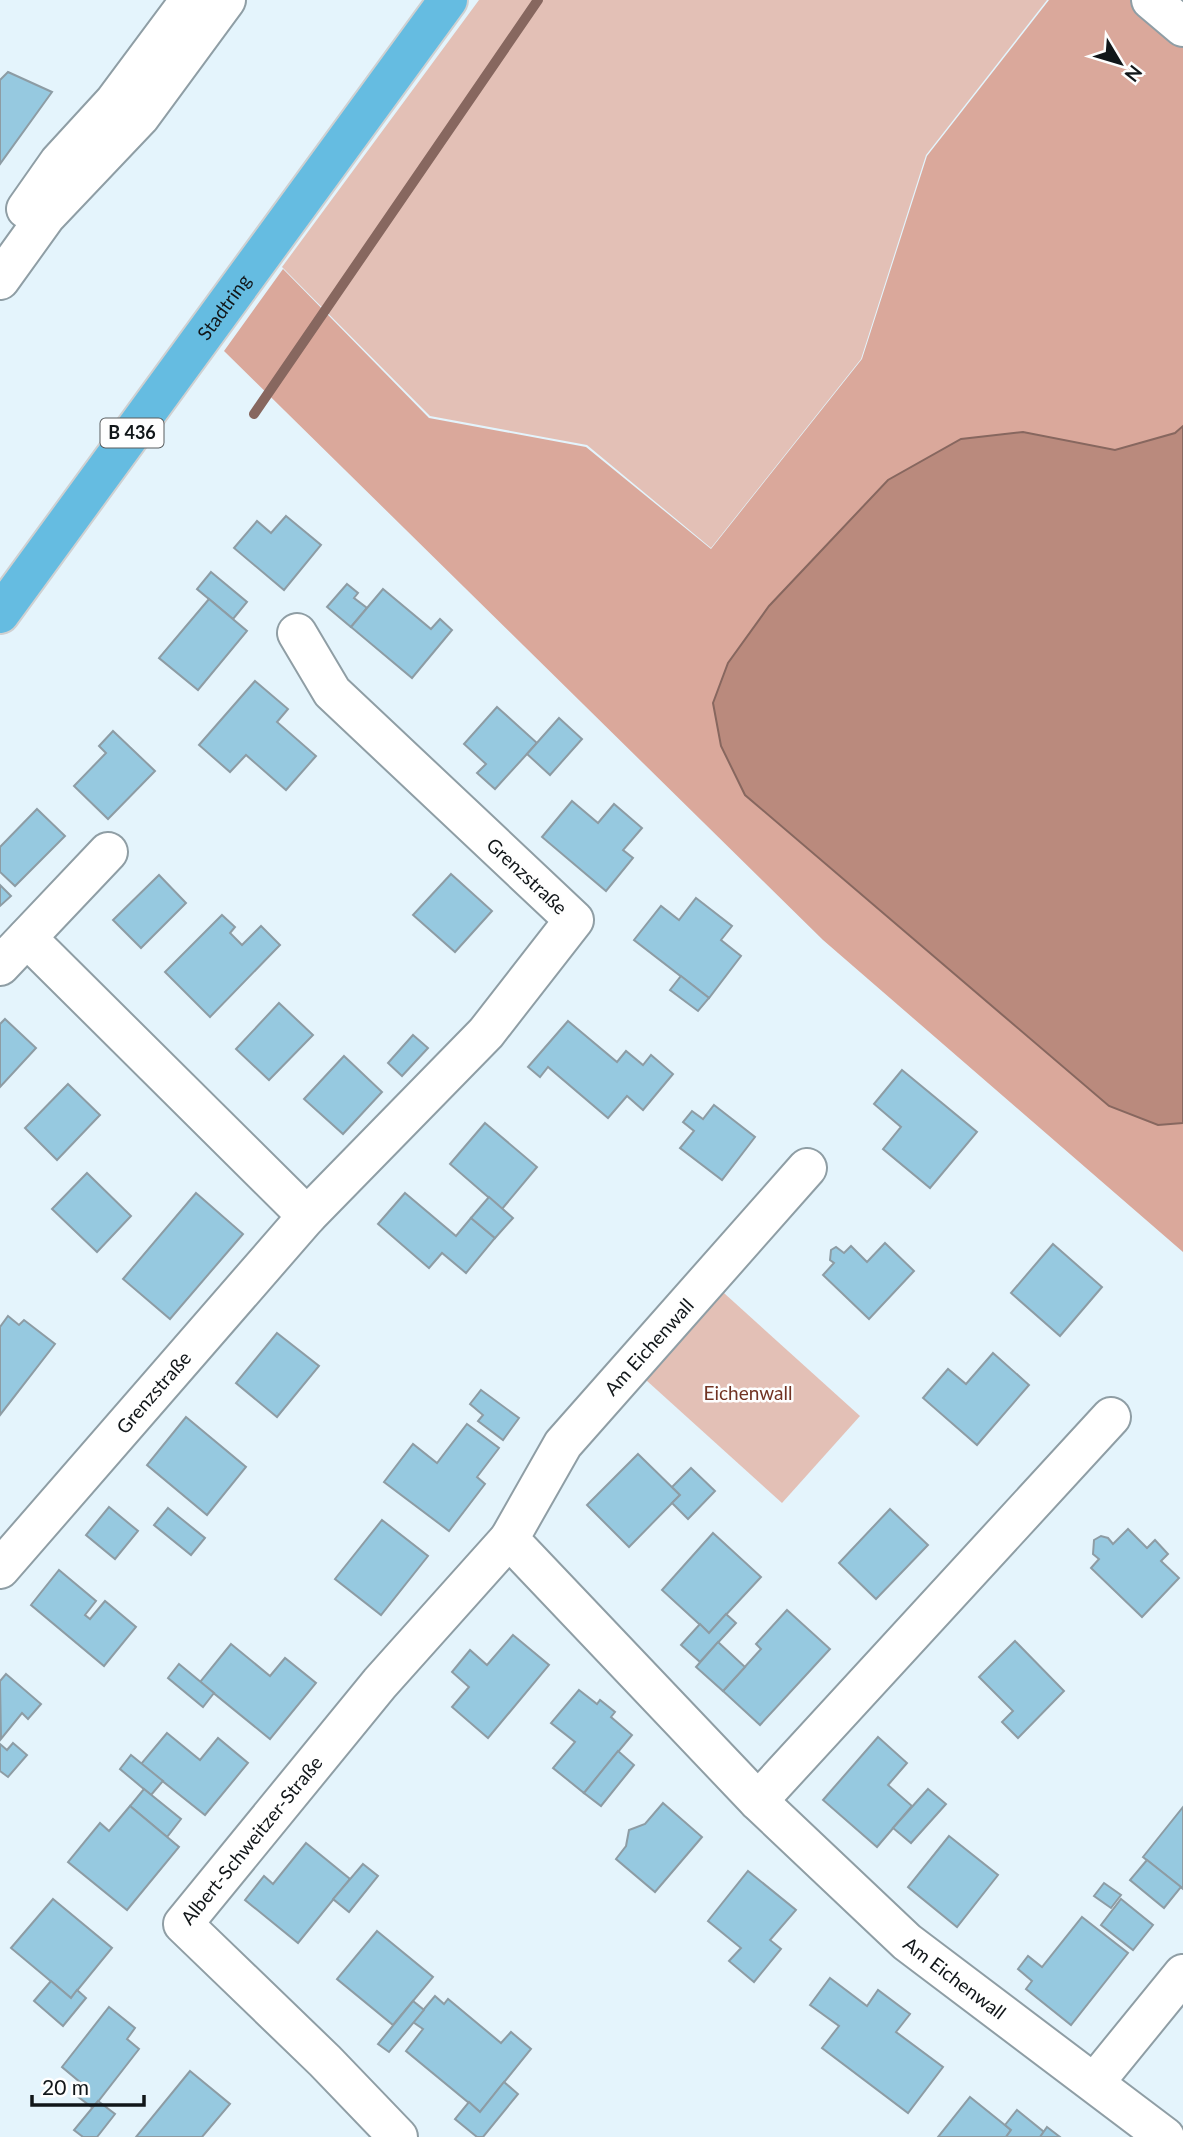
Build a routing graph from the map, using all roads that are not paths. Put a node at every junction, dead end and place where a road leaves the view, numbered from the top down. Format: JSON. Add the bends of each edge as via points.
{"nodes":[{"id":1,"x":190,"y":0,"type":"edge"},
{"id":2,"x":226,"y":0,"type":"edge"},
{"id":3,"x":448,"y":0,"type":"edge"},
{"id":4,"x":1151,"y":0,"type":"edge"},
{"id":5,"x":1183,"y":27,"type":"edge"},
{"id":6,"x":0,"y":245,"type":"edge"},
{"id":7,"x":0,"y":280,"type":"edge"},
{"id":8,"x":0,"y":614,"type":"edge"},
{"id":9,"x":297,"y":634,"type":"dead end"},
{"id":10,"x":108,"y":852,"type":"dead end"},
{"id":11,"x":27,"y":938,"type":"junction"},
{"id":12,"x":0,"y":966,"type":"edge"},
{"id":13,"x":807,"y":1168,"type":"dead end"},
{"id":14,"x":307,"y":1216,"type":"junction"},
{"id":15,"x":1111,"y":1417,"type":"dead end"},
{"id":16,"x":509,"y":1539,"type":"junction"},
{"id":17,"x":0,"y":1569,"type":"edge"},
{"id":18,"x":380,"y":1683,"type":"joint"},
{"id":19,"x":758,"y":1801,"type":"junction"},
{"id":20,"x":1183,"y":1974,"type":"edge"},
{"id":21,"x":1095,"y":2082,"type":"junction"},
{"id":22,"x":398,"y":2137,"type":"edge"},
{"id":23,"x":1165,"y":2137,"type":"edge"}],
"edges":[{"from":1,"to":6,"type":"street","via":[[114,102],[59,162]]},
{"from":2,"to":7,"type":"street","via":[[140,117],[46,216]]},
{"from":3,"to":8,"type":"highway","name":"Stadtring","number":"B 436"},
{"from":4,"to":5,"type":"street"},
{"from":9,"to":14,"type":"street","name":"Grenzstraße","via":[[332,692],[574,920],[486,1033]]},
{"from":10,"to":11,"type":"street"},
{"from":11,"to":12,"type":"street"},
{"from":11,"to":14,"type":"street"},
{"from":13,"to":16,"type":"street","name":"Am Eichenwall","via":[[563,1444]]},
{"from":14,"to":17,"type":"street","name":"Grenzstraße"},
{"from":15,"to":19,"type":"street"},
{"from":16,"to":18,"type":"street","name":"Am Eichenwall"},
{"from":16,"to":19,"type":"street","name":"Am Eichenwall"},
{"from":18,"to":22,"type":"street","name":"Albert-Schweitzer-Straße","via":[[183,1924]]},
{"from":19,"to":21,"type":"street","name":"Am Eichenwall","via":[[907,1941]]},
{"from":20,"to":21,"type":"street"},
{"from":21,"to":23,"type":"street","name":"Am Eichenwall"}]}
